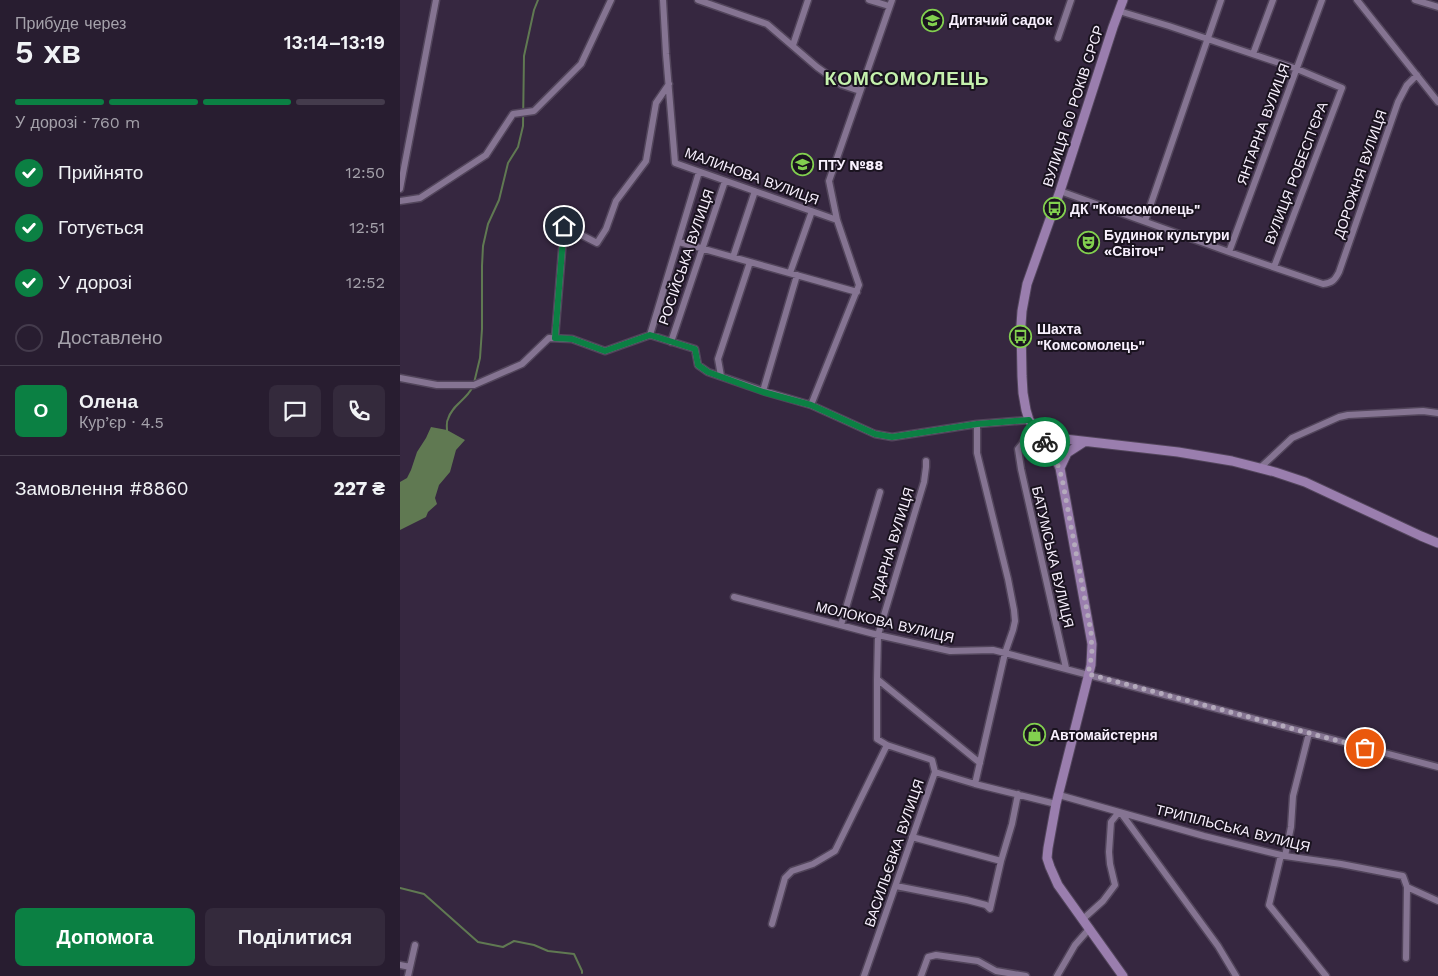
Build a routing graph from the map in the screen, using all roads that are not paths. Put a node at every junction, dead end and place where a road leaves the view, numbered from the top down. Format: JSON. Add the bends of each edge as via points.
{"nodes":[{"id":1,"x":436,"y":0,"type":"edge"},
{"id":2,"x":611,"y":0,"type":"edge"},
{"id":3,"x":664,"y":0,"type":"edge"},
{"id":4,"x":698,"y":0,"type":"edge"},
{"id":5,"x":808,"y":0,"type":"edge"},
{"id":6,"x":869,"y":0,"type":"edge"},
{"id":7,"x":1071,"y":0,"type":"edge"},
{"id":8,"x":1123,"y":0,"type":"edge"},
{"id":9,"x":1222,"y":0,"type":"edge"},
{"id":10,"x":1273,"y":0,"type":"edge"},
{"id":11,"x":1357,"y":0,"type":"edge"},
{"id":12,"x":1415,"y":0,"type":"edge"},
{"id":13,"x":1322,"y":2,"type":"edge"},
{"id":14,"x":891,"y":3,"type":"edge"},
{"id":15,"x":1438,"y":7,"type":"edge"},
{"id":16,"x":1119,"y":11,"type":"junction"},
{"id":17,"x":1058,"y":38,"type":"dead end"},
{"id":18,"x":1209,"y":40,"type":"junction"},
{"id":19,"x":793,"y":46,"type":"junction"},
{"id":20,"x":1253,"y":54,"type":"junction"},
{"id":21,"x":1297,"y":69,"type":"junction"},
{"id":22,"x":1417,"y":75,"type":"junction"},
{"id":23,"x":669,"y":84,"type":"junction"},
{"id":24,"x":860,"y":91,"type":"junction"},
{"id":25,"x":1435,"y":94,"type":"edge"},
{"id":26,"x":1438,"y":102,"type":"edge"},
{"id":27,"x":699,"y":172,"type":"junction"},
{"id":28,"x":725,"y":181,"type":"junction"},
{"id":29,"x":400,"y":189,"type":"edge"},
{"id":30,"x":756,"y":191,"type":"junction"},
{"id":31,"x":1060,"y":191,"type":"junction"},
{"id":32,"x":400,"y":201,"type":"edge"},
{"id":33,"x":812,"y":211,"type":"junction"},
{"id":34,"x":837,"y":220,"type":"junction"},
{"id":35,"x":1145,"y":221,"type":"junction"},
{"id":36,"x":678,"y":242,"type":"junction"},
{"id":37,"x":702,"y":249,"type":"junction"},
{"id":38,"x":1229,"y":252,"type":"junction"},
{"id":39,"x":733,"y":257,"type":"junction"},
{"id":40,"x":750,"y":262,"type":"junction"},
{"id":41,"x":1274,"y":267,"type":"junction"},
{"id":42,"x":790,"y":273,"type":"junction"},
{"id":43,"x":797,"y":275,"type":"junction"},
{"id":44,"x":857,"y":292,"type":"junction"},
{"id":45,"x":650,"y":335,"type":"junction"},
{"id":46,"x":555,"y":338,"type":"junction"},
{"id":47,"x":671,"y":342,"type":"junction"},
{"id":48,"x":720,"y":376,"type":"junction"},
{"id":49,"x":400,"y":378,"type":"edge"},
{"id":50,"x":763,"y":392,"type":"junction"},
{"id":51,"x":811,"y":405,"type":"junction"},
{"id":52,"x":1438,"y":412,"type":"edge"},
{"id":53,"x":1030,"y":422,"type":"junction"},
{"id":54,"x":977,"y":424,"type":"junction"},
{"id":55,"x":1085,"y":441,"type":"junction"},
{"id":56,"x":926,"y":460,"type":"dead end"},
{"id":57,"x":1060,"y":468,"type":"junction"},
{"id":58,"x":1260,"y":468,"type":"junction"},
{"id":59,"x":880,"y":492,"type":"dead end"},
{"id":60,"x":1438,"y":542,"type":"edge"},
{"id":61,"x":734,"y":597,"type":"dead end"},
{"id":62,"x":841,"y":625,"type":"junction"},
{"id":63,"x":878,"y":635,"type":"junction"},
{"id":64,"x":1005,"y":653,"type":"junction"},
{"id":65,"x":1066,"y":668,"type":"junction"},
{"id":66,"x":1088,"y":674,"type":"junction"},
{"id":67,"x":877,"y":679,"type":"junction"},
{"id":68,"x":1309,"y":733,"type":"junction"},
{"id":69,"x":887,"y":745,"type":"junction"},
{"id":70,"x":980,"y":763,"type":"junction"},
{"id":71,"x":1438,"y":767,"type":"edge"},
{"id":72,"x":935,"y":772,"type":"junction"},
{"id":73,"x":975,"y":784,"type":"junction"},
{"id":74,"x":1018,"y":794,"type":"junction"},
{"id":75,"x":1058,"y":799,"type":"junction"},
{"id":76,"x":1120,"y":812,"type":"junction"},
{"id":77,"x":912,"y":837,"type":"junction"},
{"id":78,"x":1283,"y":855,"type":"junction"},
{"id":79,"x":1001,"y":861,"type":"junction"},
{"id":80,"x":896,"y":886,"type":"junction"},
{"id":81,"x":1408,"y":887,"type":"junction"},
{"id":82,"x":1438,"y":901,"type":"edge"},
{"id":83,"x":1083,"y":919,"type":"junction"},
{"id":84,"x":772,"y":924,"type":"dead end"},
{"id":85,"x":1090,"y":928,"type":"junction"},
{"id":86,"x":415,"y":945,"type":"dead end"},
{"id":87,"x":1406,"y":958,"type":"dead end"},
{"id":88,"x":400,"y":965,"type":"edge"},
{"id":89,"x":410,"y":967,"type":"junction"},
{"id":90,"x":408,"y":976,"type":"edge"},
{"id":91,"x":864,"y":976,"type":"edge"},
{"id":92,"x":921,"y":976,"type":"edge"},
{"id":93,"x":1024,"y":976,"type":"edge"},
{"id":94,"x":1057,"y":976,"type":"edge"},
{"id":95,"x":1123,"y":976,"type":"edge"},
{"id":96,"x":1236,"y":976,"type":"edge"},
{"id":97,"x":1326,"y":976,"type":"edge"}],
"edges":[{"from":1,"to":29,"type":"street"},
{"from":2,"to":32,"type":"street","via":[[581,64],[534,111],[513,114],[486,155],[420,198]]},
{"from":3,"to":23,"type":"street","name":"МАЛИНОВА ВУЛИЦЯ"},
{"from":4,"to":19,"type":"street","via":[[767,24]]},
{"from":5,"to":19,"type":"street"},
{"from":6,"to":14,"type":"street"},
{"from":7,"to":17,"type":"street"},
{"from":8,"to":16,"type":"street","name":"ВУЛИЦЯ 60 РОКІВ СРСР"},
{"from":9,"to":18,"type":"street"},
{"from":10,"to":20,"type":"street"},
{"from":11,"to":22,"type":"street"},
{"from":12,"to":15,"type":"street"},
{"from":13,"to":21,"type":"street","name":"ЯНТАРНА ВУЛИЦЯ"},
{"from":14,"to":24,"type":"street"},
{"from":16,"to":18,"type":"street"},
{"from":16,"to":31,"type":"street","name":"ВУЛИЦЯ 60 РОКІВ СРСР"},
{"from":18,"to":20,"type":"street"},
{"from":18,"to":35,"type":"street"},
{"from":19,"to":24,"type":"street","via":[[842,85]]},
{"from":20,"to":21,"type":"street"},
{"from":21,"to":38,"type":"street","name":"ЯНТАРНА ВУЛИЦЯ"},
{"from":21,"to":41,"type":"street","name":"ВУЛИЦЯ РОБЕСП'ЄРА","via":[[1342,88]]},
{"from":22,"to":25,"type":"street"},
{"from":22,"to":41,"type":"street","name":"ДОРОЖНЯ ВУЛИЦЯ","via":[[1398,102],[1334,281],[1323,284]]},
{"from":23,"to":27,"type":"street","name":"МАЛИНОВА ВУЛИЦЯ","via":[[676,163]]},
{"from":23,"to":46,"type":"street","via":[[656,103],[646,161],[616,201],[597,243],[564,226]]},
{"from":24,"to":34,"type":"street","via":[[829,181]]},
{"from":25,"to":26,"type":"street"},
{"from":27,"to":28,"type":"street","name":"МАЛИНОВА ВУЛИЦЯ"},
{"from":27,"to":36,"type":"street"},
{"from":28,"to":30,"type":"street","name":"МАЛИНОВА ВУЛИЦЯ"},
{"from":28,"to":37,"type":"street","name":"РОСІЙСЬКА ВУЛИЦЯ"},
{"from":30,"to":33,"type":"street","name":"МАЛИНОВА ВУЛИЦЯ"},
{"from":30,"to":39,"type":"street"},
{"from":31,"to":35,"type":"street"},
{"from":31,"to":53,"type":"street","name":"ВУЛИЦЯ 60 РОКІВ СРСР","via":[[1027,284],[1022,311],[1023,393]]},
{"from":33,"to":34,"type":"street","name":"МАЛИНОВА ВУЛИЦЯ"},
{"from":33,"to":42,"type":"street"},
{"from":34,"to":44,"type":"street","via":[[859,285]]},
{"from":35,"to":38,"type":"street"},
{"from":36,"to":37,"type":"street"},
{"from":36,"to":45,"type":"street"},
{"from":37,"to":39,"type":"street"},
{"from":37,"to":47,"type":"street","name":"РОСІЙСЬКА ВУЛИЦЯ"},
{"from":38,"to":41,"type":"street"},
{"from":39,"to":40,"type":"street"},
{"from":40,"to":42,"type":"street"},
{"from":40,"to":48,"type":"street","via":[[718,359]]},
{"from":42,"to":43,"type":"street"},
{"from":43,"to":44,"type":"street"},
{"from":43,"to":50,"type":"street"},
{"from":44,"to":51,"type":"street"},
{"from":45,"to":46,"type":"street","via":[[605,351],[572,339]]},
{"from":45,"to":47,"type":"street"},
{"from":46,"to":49,"type":"street","via":[[549,338],[522,364],[474,385],[437,385]]},
{"from":47,"to":48,"type":"street","via":[[695,349],[698,365]]},
{"from":48,"to":50,"type":"street"},
{"from":50,"to":51,"type":"street"},
{"from":51,"to":54,"type":"street","via":[[875,434],[892,437]]},
{"from":52,"to":58,"type":"street","via":[[1339,417],[1292,438]]},
{"from":53,"to":54,"type":"street"},
{"from":53,"to":55,"type":"street","via":[[1056,438]]},
{"from":53,"to":57,"type":"street","via":[[1050,448]]},
{"from":53,"to":65,"type":"street","name":"БАТУМСЬКА ВУЛИЦЯ","via":[[1018,449]]},
{"from":54,"to":64,"type":"street","via":[[978,453],[1014,610],[1014,630]]},
{"from":55,"to":57,"type":"street","via":[[1067,453]]},
{"from":55,"to":58,"type":"street","via":[[1178,452]]},
{"from":56,"to":63,"type":"street","name":"УДАРНА ВУЛИЦЯ","via":[[924,482]]},
{"from":57,"to":66,"type":"street","via":[[1091,632],[1092,654]]},
{"from":58,"to":60,"type":"street","via":[[1305,482]]},
{"from":59,"to":62,"type":"street","name":"УДАРНА ВУЛИЦЯ"},
{"from":61,"to":62,"type":"street","name":"МОЛОКОВА ВУЛИЦЯ"},
{"from":62,"to":63,"type":"street","name":"МОЛОКОВА ВУЛИЦЯ"},
{"from":63,"to":64,"type":"street","name":"МОЛОКОВА ВУЛИЦЯ","via":[[950,651],[993,650]]},
{"from":63,"to":67,"type":"street","name":"УДАРНА ВУЛИЦЯ"},
{"from":64,"to":65,"type":"street","name":"МОЛОКОВА ВУЛИЦЯ"},
{"from":64,"to":70,"type":"street"},
{"from":65,"to":66,"type":"street","name":"МОЛОКОВА ВУЛИЦЯ"},
{"from":66,"to":68,"type":"street","name":"МОЛОКОВА ВУЛИЦЯ"},
{"from":66,"to":75,"type":"street"},
{"from":67,"to":69,"type":"street","name":"УДАРНА ВУЛИЦЯ","via":[[877,739]]},
{"from":67,"to":70,"type":"street"},
{"from":68,"to":71,"type":"street","name":"МОЛОКОВА ВУЛИЦЯ"},
{"from":68,"to":78,"type":"street","via":[[1293,796],[1291,827]]},
{"from":69,"to":72,"type":"street","via":[[932,760]]},
{"from":69,"to":84,"type":"street","via":[[835,851],[792,871],[785,878]]},
{"from":70,"to":73,"type":"street"},
{"from":72,"to":73,"type":"street","name":"ВАСИЛЬЄВКА ВУЛИЦЯ"},
{"from":72,"to":77,"type":"street","name":"ВАСИЛЬЄВКА ВУЛИЦЯ"},
{"from":73,"to":74,"type":"street","name":"ВАСИЛЬЄВКА ВУЛИЦЯ"},
{"from":74,"to":75,"type":"street","name":"ВАСИЛЬЄВКА ВУЛИЦЯ"},
{"from":74,"to":79,"type":"street"},
{"from":75,"to":76,"type":"street","name":"ТРИПІЛЬСЬКА ВУЛИЦЯ"},
{"from":75,"to":83,"type":"street","via":[[1047,858],[1058,885]]},
{"from":76,"to":78,"type":"street","name":"ТРИПІЛЬСЬКА ВУЛИЦЯ"},
{"from":76,"to":83,"type":"street","via":[[1111,822],[1109,852],[1114,886]]},
{"from":76,"to":96,"type":"street","via":[[1213,938]]},
{"from":77,"to":79,"type":"street"},
{"from":77,"to":80,"type":"street","name":"ВАСИЛЬЄВКА ВУЛИЦЯ"},
{"from":78,"to":81,"type":"street","name":"ТРИПІЛЬСЬКА ВУЛИЦЯ","via":[[1403,876]]},
{"from":78,"to":97,"type":"street","via":[[1269,905]]},
{"from":79,"to":80,"type":"street","via":[[990,909],[967,900]]},
{"from":80,"to":91,"type":"street","name":"ВАСИЛЬЄВКА ВУЛИЦЯ"},
{"from":81,"to":82,"type":"street"},
{"from":81,"to":87,"type":"street"},
{"from":83,"to":85,"type":"street"},
{"from":85,"to":94,"type":"street","via":[[1075,945]]},
{"from":85,"to":95,"type":"street"},
{"from":86,"to":89,"type":"street"},
{"from":88,"to":89,"type":"street"},
{"from":89,"to":90,"type":"street"},
{"from":92,"to":93,"type":"street","via":[[928,958],[936,955],[978,961],[996,971]]}]}
